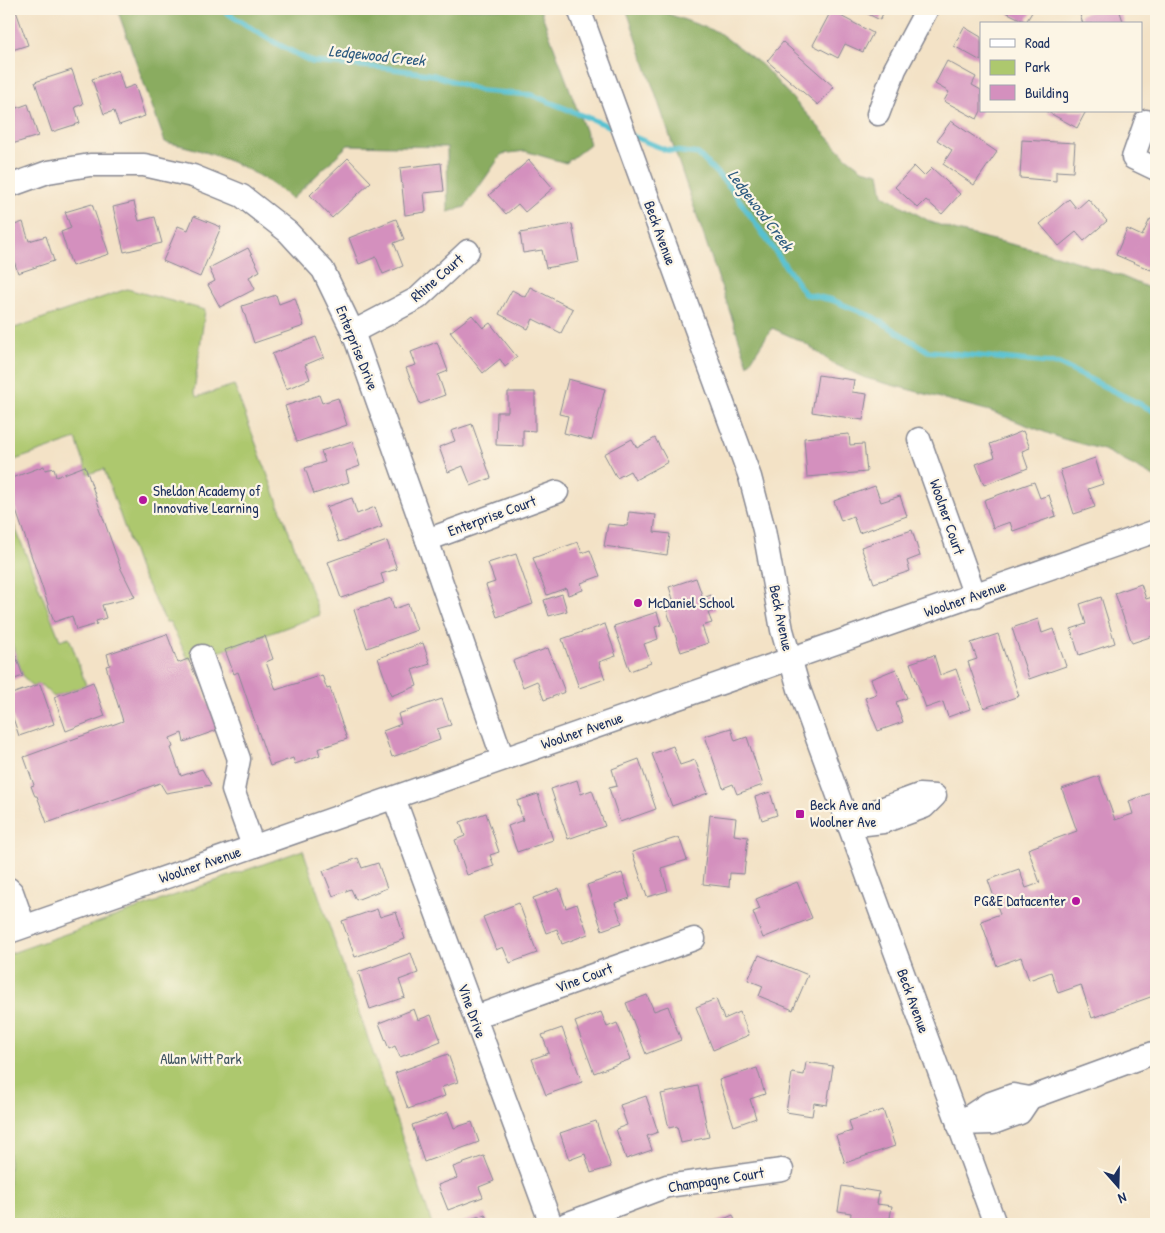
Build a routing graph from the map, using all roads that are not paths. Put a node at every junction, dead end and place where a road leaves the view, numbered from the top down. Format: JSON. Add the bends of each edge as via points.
{"nodes":[{"id":1,"x":579,"y":9,"type":"edge"},
{"id":2,"x":927,"y":9,"type":"edge"},
{"id":3,"x":878,"y":114,"type":"dead end"},
{"id":4,"x":1146,"y":121,"type":"dead end"},
{"id":5,"x":1156,"y":169,"type":"edge"},
{"id":6,"x":9,"y":186,"type":"edge"},
{"id":7,"x":468,"y":251,"type":"dead end"},
{"id":8,"x":352,"y":332,"type":"junction"},
{"id":9,"x":919,"y":439,"type":"dead end"},
{"id":10,"x":557,"y":492,"type":"dead end"},
{"id":11,"x":1156,"y":531,"type":"edge"},
{"id":12,"x":427,"y":540,"type":"junction"},
{"id":13,"x":975,"y":596,"type":"junction"},
{"id":14,"x":202,"y":656,"type":"dead end"},
{"id":15,"x":791,"y":659,"type":"junction"},
{"id":16,"x":503,"y":759,"type":"junction"},
{"id":17,"x":394,"y":798,"type":"junction"},
{"id":18,"x":253,"y":846,"type":"junction"},
{"id":19,"x":9,"y":889,"type":"edge"},
{"id":20,"x":16,"y":929,"type":"edge"},
{"id":21,"x":694,"y":939,"type":"dead end"},
{"id":22,"x":475,"y":1017,"type":"junction"},
{"id":23,"x":1156,"y":1052,"type":"edge"},
{"id":24,"x":958,"y":1124,"type":"junction"},
{"id":25,"x":782,"y":1170,"type":"dead end"},
{"id":26,"x":551,"y":1224,"type":"edge"},
{"id":27,"x":566,"y":1224,"type":"edge"},
{"id":28,"x":995,"y":1224,"type":"edge"}],
"edges":[{"from":1,"to":15,"type":"street","name":"Beck Avenue","via":[[750,477],[764,530],[781,626]]},
{"from":2,"to":3,"type":"street","via":[[895,70]]},
{"from":4,"to":5,"type":"street","via":[[1132,158]]},
{"from":6,"to":8,"type":"street","name":"Enterprise Drive","via":[[48,172],[90,164],[144,165],[193,176],[242,196],[288,232],[323,270]]},
{"from":7,"to":8,"type":"street","name":"Rhine Court","via":[[418,298]]},
{"from":8,"to":12,"type":"street","name":"Enterprise Drive"},
{"from":9,"to":13,"type":"street","name":"Woolner Court"},
{"from":10,"to":12,"type":"street","name":"Enterprise Court"},
{"from":11,"to":13,"type":"street","name":"Woolner Avenue"},
{"from":12,"to":16,"type":"street","name":"Enterprise Drive"},
{"from":13,"to":15,"type":"street","name":"Woolner Avenue"},
{"from":14,"to":18,"type":"street","via":[[239,759],[233,790]]},
{"from":15,"to":16,"type":"street","name":"Woolner Avenue"},
{"from":15,"to":24,"type":"street","name":"Beck Avenue","via":[[799,689]]},
{"from":16,"to":17,"type":"street","name":"Woolner Avenue"},
{"from":17,"to":18,"type":"street","name":"Woolner Avenue"},
{"from":17,"to":22,"type":"street","name":"Vine Drive"},
{"from":18,"to":20,"type":"street","name":"Woolner Avenue"},
{"from":19,"to":20,"type":"street"},
{"from":21,"to":22,"type":"street","name":"Vine Court"},
{"from":22,"to":26,"type":"street","name":"Vine Drive"},
{"from":23,"to":24,"type":"street","via":[[1030,1098],[1013,1095],[988,1104]]},
{"from":24,"to":28,"type":"street","name":"Beck Avenue"},
{"from":25,"to":27,"type":"street","name":"Champagne Court","via":[[667,1186]]}]}
